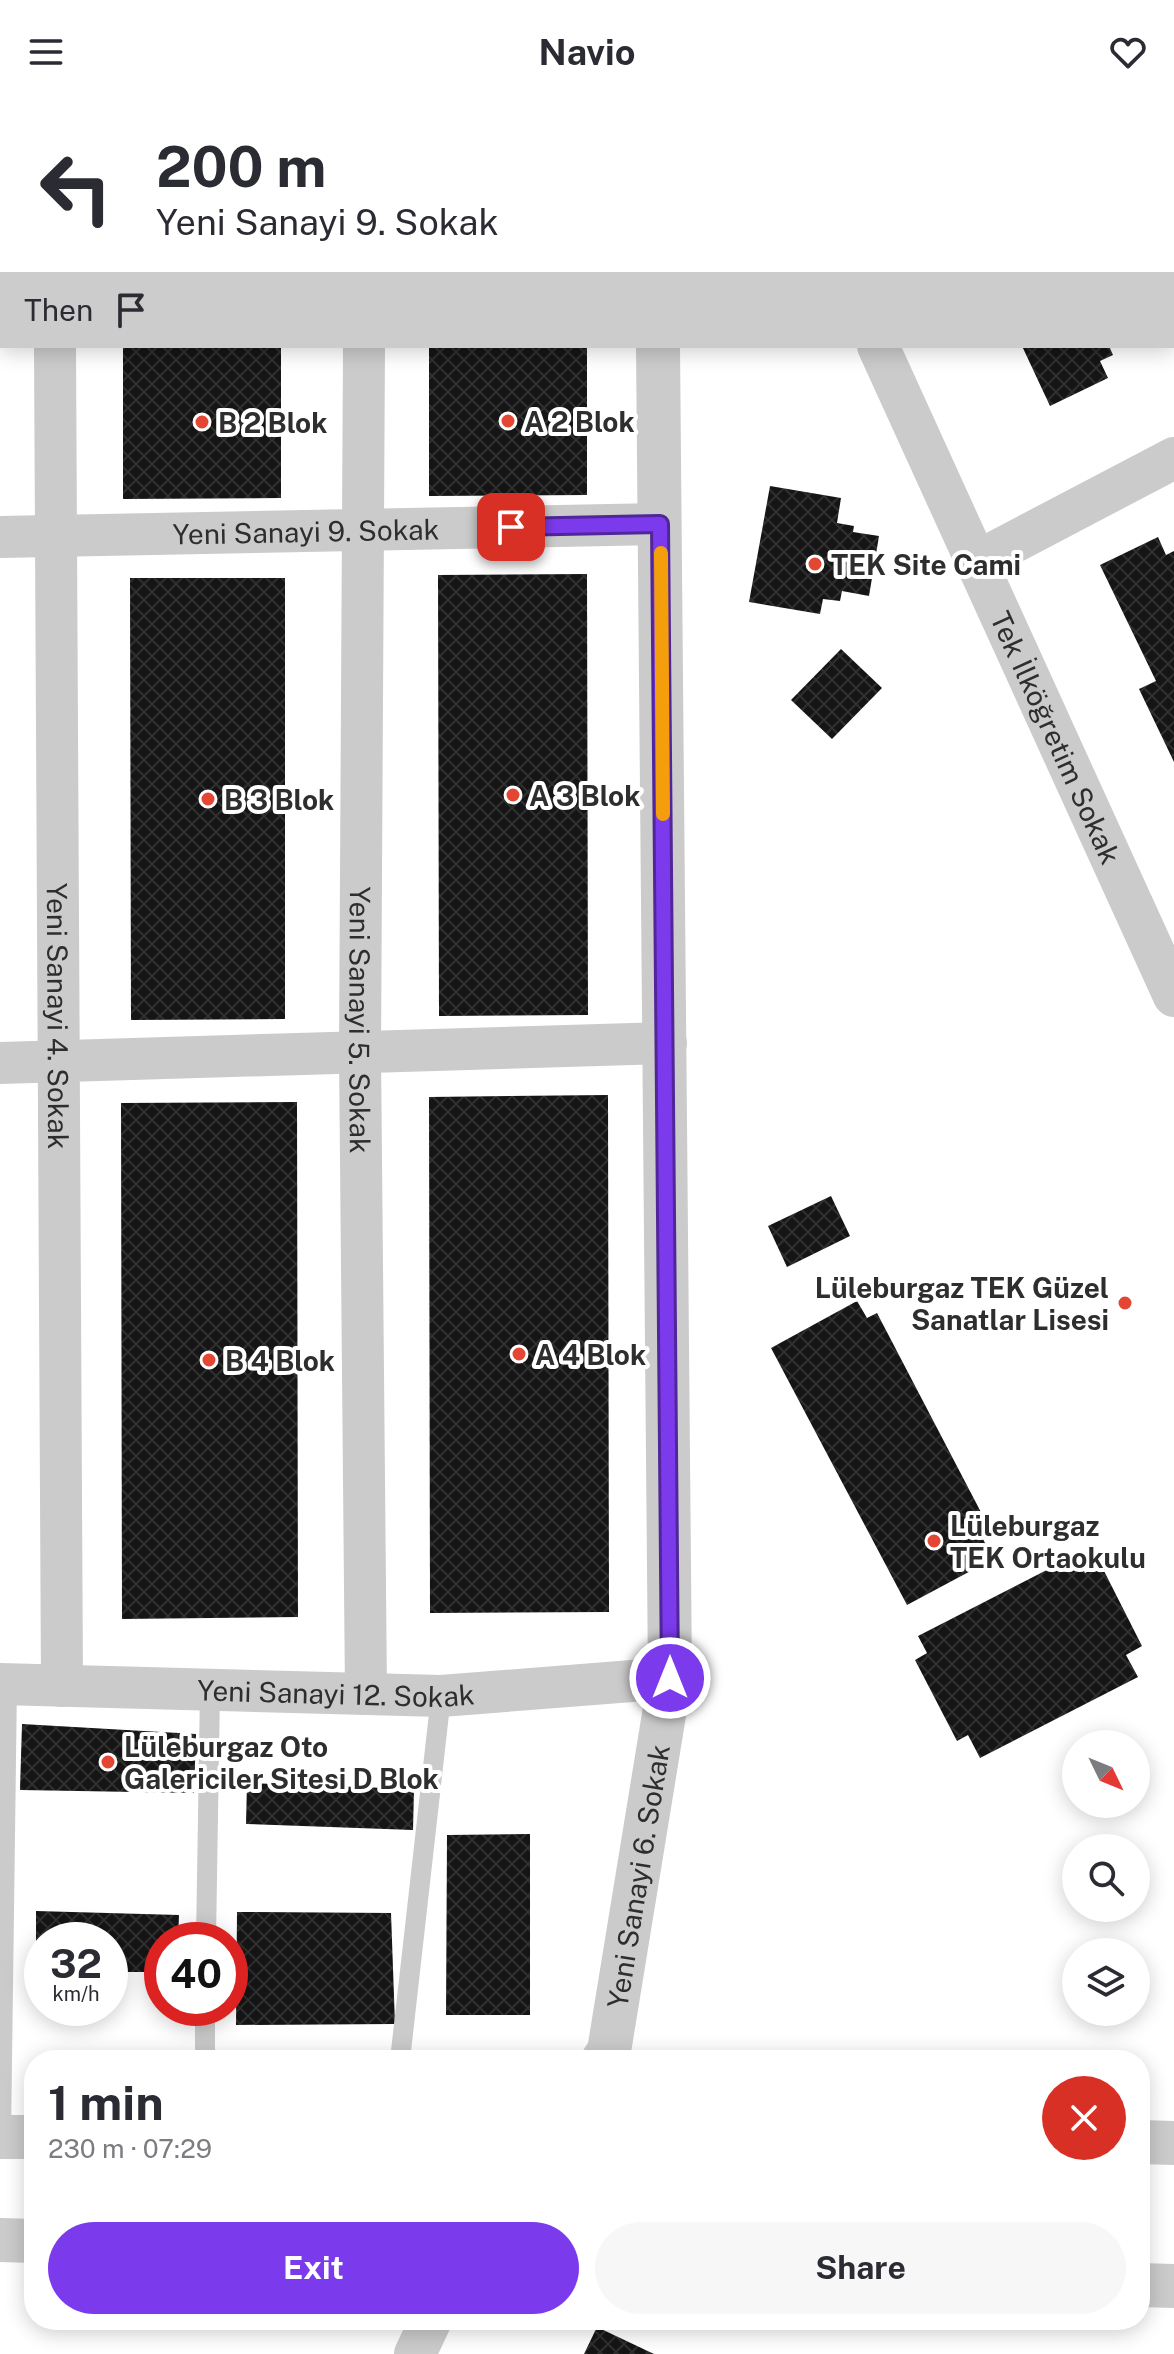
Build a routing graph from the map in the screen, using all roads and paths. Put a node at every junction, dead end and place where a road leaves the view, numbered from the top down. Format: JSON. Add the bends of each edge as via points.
{"nodes":[{"id":1,"x":55,"y":348,"type":"edge"},
{"id":2,"x":364,"y":348,"type":"edge"},
{"id":3,"x":658,"y":348,"type":"edge"},
{"id":4,"x":879,"y":348,"type":"edge"},
{"id":5,"x":1174,"y":458,"type":"edge"},
{"id":6,"x":660,"y":524,"type":"junction"},
{"id":7,"x":363,"y":530,"type":"junction"},
{"id":8,"x":56,"y":536,"type":"junction"},
{"id":9,"x":0,"y":537,"type":"edge"},
{"id":10,"x":976,"y":562,"type":"junction"},
{"id":11,"x":1164,"y":945,"type":"edge"},
{"id":12,"x":1174,"y":996,"type":"edge"},
{"id":13,"x":666,"y":1043,"type":"junction"},
{"id":14,"x":360,"y":1052,"type":"junction"},
{"id":15,"x":58,"y":1061,"type":"junction"},
{"id":16,"x":0,"y":1063,"type":"edge"},
{"id":17,"x":670,"y":1678,"type":"junction"},
{"id":18,"x":4,"y":1684,"type":"edge"},
{"id":19,"x":62,"y":1686,"type":"junction"},
{"id":20,"x":210,"y":1690,"type":"junction"},
{"id":21,"x":366,"y":1694,"type":"junction"},
{"id":22,"x":441,"y":1696,"type":"junction"},
{"id":23,"x":206,"y":1922,"type":"edge"},
{"id":24,"x":205,"y":2026,"type":"edge"},
{"id":25,"x":205,"y":2050,"type":"edge"},
{"id":26,"x":401,"y":2050,"type":"edge"},
{"id":27,"x":609,"y":2050,"type":"edge"},
{"id":28,"x":12,"y":2137,"type":"edge"},
{"id":29,"x":1150,"y":2142,"type":"edge"},
{"id":30,"x":1174,"y":2143,"type":"edge"},
{"id":31,"x":0,"y":2240,"type":"edge"},
{"id":32,"x":24,"y":2241,"type":"edge"},
{"id":33,"x":1150,"y":2285,"type":"edge"},
{"id":34,"x":1174,"y":2286,"type":"edge"},
{"id":35,"x":426,"y":2330,"type":"edge"},
{"id":36,"x":415,"y":2354,"type":"edge"}],
"edges":[{"from":1,"to":8,"type":"street","name":"Yeni Sanayi 4. Sokak"},
{"from":2,"to":7,"type":"street","name":"Yeni Sanayi 5. Sokak"},
{"from":3,"to":6,"type":"street","name":"Yeni Sanayi 6. Sokak"},
{"from":4,"to":10,"type":"street","name":"Tek İlköğretim Sokak"},
{"from":5,"to":10,"type":"street"},
{"from":6,"to":7,"type":"street","name":"Yeni Sanayi 9. Sokak"},
{"from":6,"to":13,"type":"street","name":"Yeni Sanayi 6. Sokak"},
{"from":7,"to":8,"type":"street","name":"Yeni Sanayi 9. Sokak"},
{"from":7,"to":14,"type":"street","name":"Yeni Sanayi 5. Sokak"},
{"from":8,"to":9,"type":"street","name":"Yeni Sanayi 9. Sokak"},
{"from":8,"to":15,"type":"street","name":"Yeni Sanayi 4. Sokak"},
{"from":10,"to":11,"type":"street","name":"Tek İlköğretim Sokak"},
{"from":11,"to":12,"type":"street","name":"Tek İlköğretim Sokak"},
{"from":13,"to":14,"type":"street"},
{"from":13,"to":17,"type":"street","name":"Yeni Sanayi 6. Sokak"},
{"from":14,"to":15,"type":"street"},
{"from":14,"to":21,"type":"street","name":"Yeni Sanayi 5. Sokak"},
{"from":15,"to":16,"type":"street"},
{"from":15,"to":19,"type":"street","name":"Yeni Sanayi 4. Sokak"},
{"from":17,"to":22,"type":"street","name":"Yeni Sanayi 12. Sokak"},
{"from":17,"to":27,"type":"street","name":"Yeni Sanayi 6. Sokak"},
{"from":18,"to":19,"type":"street","name":"Yeni Sanayi 12. Sokak"},
{"from":18,"to":28,"type":"lane"},
{"from":19,"to":20,"type":"street","name":"Yeni Sanayi 12. Sokak"},
{"from":20,"to":21,"type":"street","name":"Yeni Sanayi 12. Sokak"},
{"from":20,"to":23,"type":"lane"},
{"from":21,"to":22,"type":"street","name":"Yeni Sanayi 12. Sokak"},
{"from":22,"to":26,"type":"lane"},
{"from":24,"to":25,"type":"lane"},
{"from":29,"to":30,"type":"street"},
{"from":31,"to":32,"type":"street"},
{"from":33,"to":34,"type":"street"},
{"from":35,"to":36,"type":"street"}]}
